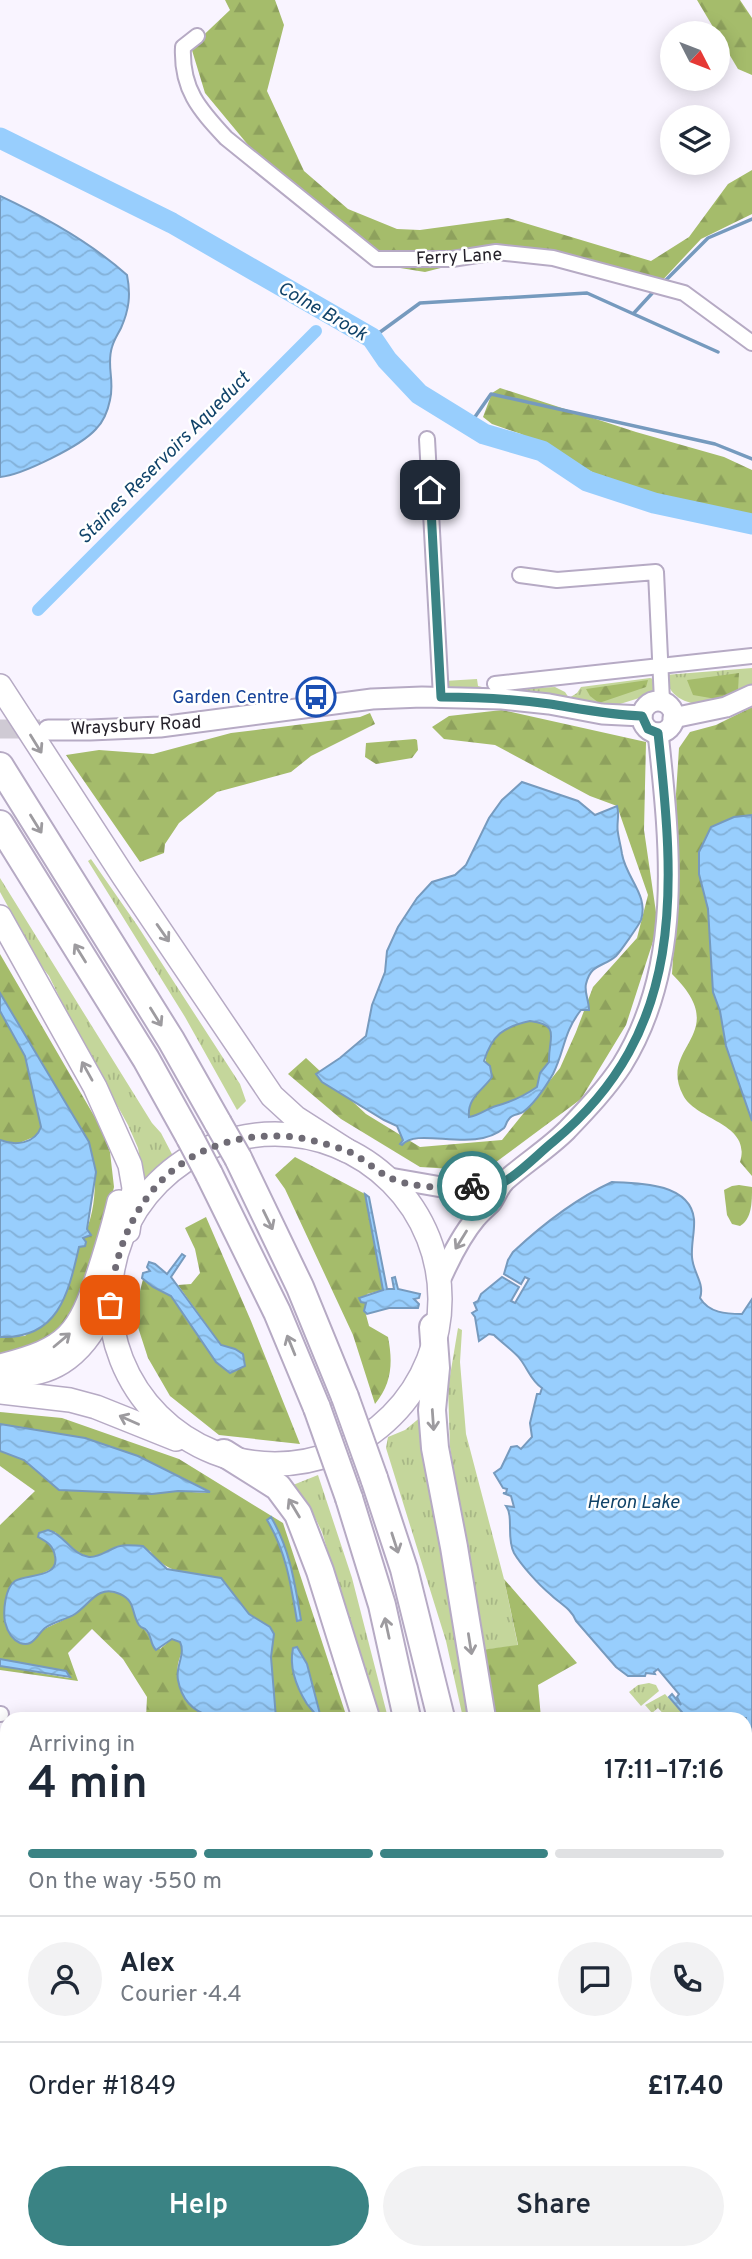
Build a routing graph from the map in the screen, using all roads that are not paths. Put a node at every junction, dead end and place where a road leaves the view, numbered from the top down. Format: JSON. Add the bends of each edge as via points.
{"nodes":[{"id":1,"x":197,"y":36,"type":"dead end"},
{"id":2,"x":752,"y":343,"type":"edge"},
{"id":3,"x":427,"y":439,"type":"dead end"},
{"id":4,"x":520,"y":575,"type":"dead end"},
{"id":5,"x":752,"y":656,"type":"edge"},
{"id":6,"x":661,"y":666,"type":"junction"},
{"id":7,"x":495,"y":684,"type":"dead end"},
{"id":8,"x":0,"y":686,"type":"edge"},
{"id":9,"x":752,"y":695,"type":"edge"},
{"id":10,"x":441,"y":697,"type":"junction"},
{"id":11,"x":662,"y":701,"type":"junction"},
{"id":12,"x":642,"y":716,"type":"junction"},
{"id":13,"x":673,"y":718,"type":"junction"},
{"id":14,"x":48,"y":730,"type":"tunnel mouth"},
{"id":15,"x":658,"y":733,"type":"junction"},
{"id":16,"x":0,"y":766,"type":"edge"},
{"id":17,"x":0,"y":824,"type":"edge"},
{"id":18,"x":0,"y":917,"type":"edge"},
{"id":19,"x":116,"y":1133,"type":"junction"},
{"id":20,"x":346,"y":1150,"type":"junction"},
{"id":21,"x":390,"y":1178,"type":"junction"},
{"id":22,"x":503,"y":1183,"type":"junction"},
{"id":23,"x":128,"y":1231,"type":"junction"},
{"id":24,"x":439,"y":1283,"type":"junction"},
{"id":25,"x":111,"y":1290,"type":"junction"},
{"id":26,"x":433,"y":1327,"type":"junction"},
{"id":27,"x":0,"y":1366,"type":"edge"},
{"id":28,"x":0,"y":1372,"type":"edge"},
{"id":29,"x":0,"y":1392,"type":"edge"},
{"id":30,"x":193,"y":1443,"type":"junction"},
{"id":31,"x":224,"y":1453,"type":"junction"},
{"id":32,"x":364,"y":1712,"type":"edge"},
{"id":33,"x":406,"y":1712,"type":"edge"},
{"id":34,"x":440,"y":1712,"type":"edge"},
{"id":35,"x":481,"y":1712,"type":"edge"}],
"edges":[{"from":1,"to":2,"type":"street","name":"Ferry Lane","via":[[183,47],[182,67],[191,96],[205,115],[226,138],[376,259],[452,259],[496,252],[553,257],[684,293]]},
{"from":3,"to":10,"type":"street"},
{"from":4,"to":6,"type":"street","via":[[557,580],[656,572]]},
{"from":5,"to":6,"type":"street"},
{"from":6,"to":7,"type":"street"},
{"from":6,"to":11,"type":"street"},
{"from":8,"to":20,"type":"main road","one_way":true,"via":[[272,1096],[296,1118]]},
{"from":9,"to":13,"type":"main road","via":[[726,707]]},
{"from":10,"to":12,"type":"main road","name":"Wraysbury Road","via":[[502,699]]},
{"from":10,"to":14,"type":"main road","name":"Wraysbury Road","via":[[372,699],[160,727]]},
{"from":11,"to":12,"type":"main road","via":[[651,702]]},
{"from":11,"to":13,"type":"main road","via":[[671,708]]},
{"from":12,"to":15,"type":"main road","via":[[648,729]]},
{"from":13,"to":15,"type":"main road","via":[[668,729]]},
{"from":15,"to":22,"type":"main road","via":[[669,886],[657,985],[622,1065],[606,1086],[565,1132]]},
{"from":16,"to":34,"type":"highway","one_way":true,"bridge":true,"via":[[171,1040],[238,1158],[300,1287],[345,1397],[404,1569]]},
{"from":33,"to":17,"type":"highway","one_way":true,"bridge":true,"via":[[382,1605],[349,1498],[277,1312],[146,1059]]},
{"from":19,"to":18,"type":"main road","one_way":true},
{"from":19,"to":23,"type":"main road","via":[[134,1188]]},
{"from":27,"to":19,"type":"main road","one_way":true,"via":[[45,1352],[82,1318],[121,1192]]},
{"from":20,"to":21,"type":"main road"},
{"from":20,"to":23,"type":"main road","via":[[278,1136],[213,1146],[179,1164],[159,1182]]},
{"from":21,"to":22,"type":"main road","via":[[453,1189]]},
{"from":21,"to":24,"type":"main road","via":[[415,1202],[429,1227]]},
{"from":22,"to":24,"type":"main road","one_way":true,"via":[[466,1231]]},
{"from":23,"to":25,"type":"main road"},
{"from":24,"to":26,"type":"main road"},
{"from":25,"to":28,"type":"main road","via":[[96,1326],[74,1355],[39,1371]]},
{"from":25,"to":30,"type":"main road","via":[[111,1334],[122,1373],[146,1406]]},
{"from":26,"to":31,"type":"main road","via":[[418,1376],[380,1426],[289,1467],[253,1463]]},
{"from":26,"to":35,"type":"highway","one_way":true,"via":[[435,1448]]},
{"from":30,"to":29,"type":"main road","one_way":true,"via":[[70,1400]]},
{"from":30,"to":31,"type":"main road"},
{"from":32,"to":31,"type":"highway","one_way":true,"via":[[298,1514],[278,1487]]}]}
